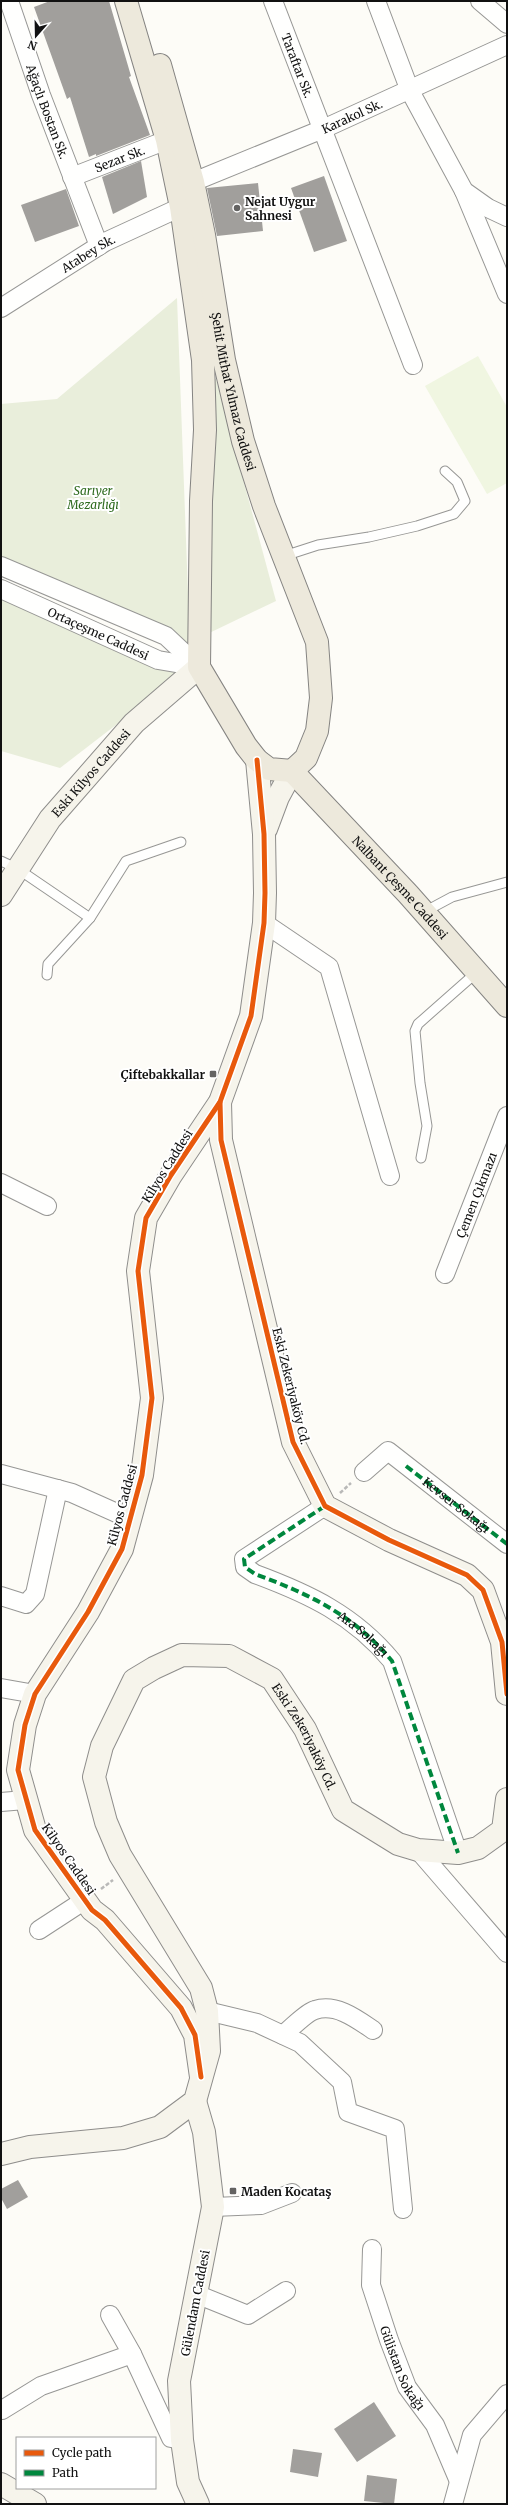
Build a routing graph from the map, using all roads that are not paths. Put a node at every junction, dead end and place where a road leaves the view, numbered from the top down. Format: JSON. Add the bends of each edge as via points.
{"nodes":[{"id":1,"x":9,"y":1,"type":"edge"},
{"id":2,"x":126,"y":1,"type":"edge"},
{"id":3,"x":141,"y":1,"type":"edge"},
{"id":4,"x":273,"y":1,"type":"edge"},
{"id":5,"x":376,"y":1,"type":"edge"},
{"id":6,"x":480,"y":1,"type":"edge"},
{"id":7,"x":507,"y":24,"type":"edge"},
{"id":8,"x":507,"y":45,"type":"edge"},
{"id":9,"x":410,"y":91,"type":"junction"},
{"id":10,"x":323,"y":129,"type":"junction"},
{"id":11,"x":167,"y":140,"type":"junction"},
{"id":12,"x":72,"y":176,"type":"junction"},
{"id":13,"x":193,"y":182,"type":"junction"},
{"id":14,"x":464,"y":191,"type":"junction"},
{"id":15,"x":181,"y":207,"type":"junction"},
{"id":16,"x":507,"y":217,"type":"edge"},
{"id":17,"x":99,"y":246,"type":"junction"},
{"id":18,"x":507,"y":294,"type":"edge"},
{"id":19,"x":1,"y":308,"type":"edge"},
{"id":20,"x":413,"y":365,"type":"dead end"},
{"id":21,"x":206,"y":430,"type":"junction"},
{"id":22,"x":243,"y":441,"type":"junction"},
{"id":23,"x":445,"y":471,"type":"dead end"},
{"id":24,"x":284,"y":556,"type":"junction"},
{"id":25,"x":1,"y":566,"type":"edge"},
{"id":26,"x":1,"y":589,"type":"edge"},
{"id":27,"x":199,"y":667,"type":"junction"},
{"id":28,"x":257,"y":760,"type":"junction"},
{"id":29,"x":292,"y":771,"type":"junction"},
{"id":30,"x":264,"y":834,"type":"junction"},
{"id":31,"x":181,"y":842,"type":"dead end"},
{"id":32,"x":9,"y":865,"type":"edge"},
{"id":33,"x":507,"y":882,"type":"edge"},
{"id":34,"x":1,"y":895,"type":"edge"},
{"id":35,"x":424,"y":912,"type":"junction"},
{"id":36,"x":90,"y":918,"type":"junction"},
{"id":37,"x":264,"y":923,"type":"junction"},
{"id":38,"x":477,"y":972,"type":"junction"},
{"id":39,"x":47,"y":975,"type":"dead end"},
{"id":40,"x":507,"y":1006,"type":"edge"},
{"id":41,"x":220,"y":1102,"type":"junction"},
{"id":42,"x":507,"y":1116,"type":"edge"},
{"id":43,"x":421,"y":1158,"type":"dead end"},
{"id":44,"x":390,"y":1176,"type":"dead end"},
{"id":45,"x":1,"y":1183,"type":"edge"},
{"id":46,"x":47,"y":1206,"type":"dead end"},
{"id":47,"x":445,"y":1274,"type":"dead end"},
{"id":48,"x":364,"y":1472,"type":"road end"},
{"id":49,"x":1,"y":1474,"type":"edge"},
{"id":50,"x":58,"y":1489,"type":"junction"},
{"id":51,"x":325,"y":1506,"type":"junction"},
{"id":52,"x":130,"y":1519,"type":"junction"},
{"id":53,"x":507,"y":1544,"type":"edge"},
{"id":54,"x":1,"y":1596,"type":"edge"},
{"id":55,"x":1,"y":1688,"type":"edge"},
{"id":56,"x":34,"y":1694,"type":"junction"},
{"id":57,"x":507,"y":1694,"type":"edge"},
{"id":58,"x":507,"y":1799,"type":"edge"},
{"id":59,"x":25,"y":1800,"type":"junction"},
{"id":60,"x":1,"y":1802,"type":"edge"},
{"id":61,"x":418,"y":1850,"type":"junction"},
{"id":62,"x":458,"y":1853,"type":"junction"},
{"id":63,"x":91,"y":1896,"type":"junction"},
{"id":64,"x":39,"y":1930,"type":"dead end"},
{"id":65,"x":507,"y":1953,"type":"edge"},
{"id":66,"x":207,"y":2011,"type":"junction"},
{"id":67,"x":373,"y":2030,"type":"dead end"},
{"id":68,"x":283,"y":2035,"type":"junction"},
{"id":69,"x":201,"y":2077,"type":"junction"},
{"id":70,"x":195,"y":2101,"type":"junction"},
{"id":71,"x":1,"y":2154,"type":"edge"},
{"id":72,"x":292,"y":2193,"type":"dead end"},
{"id":73,"x":213,"y":2207,"type":"junction"},
{"id":74,"x":403,"y":2210,"type":"dead end"},
{"id":75,"x":372,"y":2249,"type":"dead end"},
{"id":76,"x":286,"y":2291,"type":"dead end"},
{"id":77,"x":196,"y":2294,"type":"junction"},
{"id":78,"x":110,"y":2315,"type":"dead end"},
{"id":79,"x":132,"y":2354,"type":"junction"},
{"id":80,"x":507,"y":2394,"type":"edge"},
{"id":81,"x":2,"y":2410,"type":"dead end"},
{"id":82,"x":182,"y":2440,"type":"junction"},
{"id":83,"x":458,"y":2479,"type":"junction"},
{"id":84,"x":1,"y":2484,"type":"edge"},
{"id":85,"x":35,"y":2504,"type":"edge"},
{"id":86,"x":198,"y":2504,"type":"edge"},
{"id":87,"x":453,"y":2504,"type":"edge"}],
"edges":[{"from":1,"to":12,"type":"street","name":"Ağaçlı Bostan Sk."},
{"from":2,"to":11,"type":"main road","name":"Şehit Mithat Yılmaz Caddesi"},
{"from":3,"to":13,"type":"main road","name":"Şehit Mithat Yılmaz Caddesi"},
{"from":4,"to":10,"type":"street","name":"Taraftar Sk."},
{"from":5,"to":9,"type":"street"},
{"from":6,"to":7,"type":"street"},
{"from":8,"to":9,"type":"street","name":"Karakol Sk."},
{"from":9,"to":10,"type":"street","name":"Karakol Sk."},
{"from":9,"to":14,"type":"street"},
{"from":10,"to":13,"type":"street","name":"Karakol Sk."},
{"from":10,"to":20,"type":"street","name":"Taraftar Sk."},
{"from":11,"to":12,"type":"street","name":"Sezar Sk."},
{"from":11,"to":15,"type":"main road","name":"Şehit Mithat Yılmaz Caddesi"},
{"from":12,"to":17,"type":"street","name":"Ağaçlı Bostan Sk."},
{"from":13,"to":22,"type":"main road","name":"Şehit Mithat Yılmaz Caddesi","via":[[224,360]]},
{"from":14,"to":16,"type":"street","via":[[488,208]]},
{"from":14,"to":18,"type":"street"},
{"from":15,"to":17,"type":"street","name":"Atabey Sk."},
{"from":15,"to":21,"type":"main road","name":"Şehit Mithat Yılmaz Caddesi","via":[[203,360]]},
{"from":17,"to":19,"type":"street","name":"Atabey Sk."},
{"from":21,"to":22,"type":"main road","via":[[220,425]]},
{"from":21,"to":27,"type":"main road","name":"Şehit Mithat Yılmaz Caddesi","via":[[201,501]]},
{"from":22,"to":24,"type":"main road","name":"Şehit Mithat Yılmaz Caddesi","via":[[264,506]]},
{"from":23,"to":24,"type":"lane","via":[[457,482],[465,502],[454,514],[417,526],[318,545]]},
{"from":24,"to":29,"type":"main road","name":"Şehit Mithat Yılmaz Caddesi","via":[[317,642],[321,698],[317,731],[306,758]]},
{"from":25,"to":27,"type":"street","via":[[166,636]]},
{"from":26,"to":27,"type":"street","name":"Ortaçeşme Caddesi","via":[[158,660]]},
{"from":27,"to":28,"type":"main road"},
{"from":27,"to":32,"type":"street","name":"Eski Kilyos Caddesi","via":[[134,722]]},
{"from":28,"to":29,"type":"main road","via":[[269,769]]},
{"from":28,"to":30,"type":"street","name":"Kilyos Caddesi"},
{"from":29,"to":30,"type":"street","via":[[278,797]]},
{"from":29,"to":35,"type":"main road","name":"Nalbant Çeşme Caddesi"},
{"from":30,"to":37,"type":"street","name":"Kilyos Caddesi"},
{"from":31,"to":36,"type":"lane","via":[[126,862]]},
{"from":32,"to":34,"type":"street","name":"Eski Kilyos Caddesi"},
{"from":32,"to":36,"type":"lane"},
{"from":33,"to":35,"type":"lane","via":[[452,897]]},
{"from":35,"to":38,"type":"main road","name":"Nalbant Çeşme Caddesi"},
{"from":36,"to":39,"type":"lane","via":[[48,964]]},
{"from":37,"to":41,"type":"street","name":"Kilyos Caddesi","via":[[251,1016]]},
{"from":37,"to":44,"type":"street","via":[[329,968]]},
{"from":38,"to":40,"type":"main road","name":"Nalbant Çeşme Caddesi"},
{"from":38,"to":43,"type":"lane","via":[[418,1024],[415,1031],[426,1126]]},
{"from":41,"to":51,"type":"street","name":"Eski Zekeriyaköy Cd.","via":[[221,1140],[293,1442]]},
{"from":41,"to":52,"type":"street","name":"Kilyos Caddesi","via":[[170,1175],[146,1218],[138,1270],[152,1398],[142,1475]]},
{"from":42,"to":47,"type":"street","name":"Çemen Çıkmazı"},
{"from":45,"to":46,"type":"street"},
{"from":48,"to":53,"type":"street","name":"Kevser Sokağı","via":[[388,1451]]},
{"from":49,"to":50,"type":"street"},
{"from":50,"to":52,"type":"street"},
{"from":50,"to":54,"type":"street","via":[[35,1594],[26,1604]]},
{"from":51,"to":57,"type":"street","via":[[389,1540],[467,1575],[483,1590],[502,1642]]},
{"from":51,"to":62,"type":"street","name":"Ara Sokağı","via":[[244,1559],[245,1567],[255,1574],[327,1604],[374,1638],[392,1661]]},
{"from":52,"to":56,"type":"street","name":"Kilyos Caddesi","via":[[122,1549],[88,1612]]},
{"from":55,"to":56,"type":"street"},
{"from":56,"to":59,"type":"street","name":"Kilyos Caddesi","via":[[25,1725],[18,1770]]},
{"from":58,"to":62,"type":"street","name":"Eski Zekeriyaköy Cd.","via":[[503,1830],[478,1848]]},
{"from":59,"to":60,"type":"street"},
{"from":59,"to":63,"type":"street","name":"Kilyos Caddesi","via":[[35,1830]]},
{"from":61,"to":62,"type":"street","name":"Eski Zekeriyaköy Cd."},
{"from":61,"to":65,"type":"street"},
{"from":61,"to":66,"type":"street","name":"Eski Zekeriyaköy Cd.","via":[[398,1844],[343,1810],[305,1729],[272,1679],[229,1656],[182,1655],[134,1680],[102,1746],[94,1778],[106,1822],[120,1855],[201,1988]]},
{"from":63,"to":64,"type":"street"},
{"from":63,"to":69,"type":"street","name":"Kilyos Caddesi","via":[[181,2008],[195,2035]]},
{"from":66,"to":68,"type":"street","via":[[258,2023]]},
{"from":66,"to":69,"type":"street","name":"Eski Zekeriyaköy Cd.","via":[[209,2051]]},
{"from":67,"to":68,"type":"street","via":[[354,2017],[331,2008],[314,2010]]},
{"from":68,"to":74,"type":"street","via":[[300,2043],[342,2082],[348,2112],[395,2129]]},
{"from":69,"to":70,"type":"street","name":"Kilyos Caddesi"},
{"from":70,"to":71,"type":"street","via":[[160,2127],[123,2138],[30,2147]]},
{"from":70,"to":73,"type":"street","name":"Gülendam Caddesi","via":[[204,2132]]},
{"from":72,"to":73,"type":"street","via":[[261,2205]]},
{"from":73,"to":77,"type":"street","name":"Gülendam Caddesi"},
{"from":75,"to":83,"type":"street","name":"Gülistan Sokağı","via":[[371,2285],[389,2340],[407,2387],[435,2425]]},
{"from":76,"to":77,"type":"street","via":[[248,2315]]},
{"from":77,"to":82,"type":"street","name":"Gülendam Caddesi","via":[[179,2381]]},
{"from":78,"to":79,"type":"street"},
{"from":79,"to":81,"type":"street","via":[[41,2386]]},
{"from":79,"to":82,"type":"street","via":[[171,2438]]},
{"from":80,"to":83,"type":"street","via":[[472,2435]]},
{"from":82,"to":86,"type":"street","name":"Gülendam Caddesi","via":[[188,2482]]},
{"from":83,"to":87,"type":"street"},
{"from":84,"to":85,"type":"street"}]}
